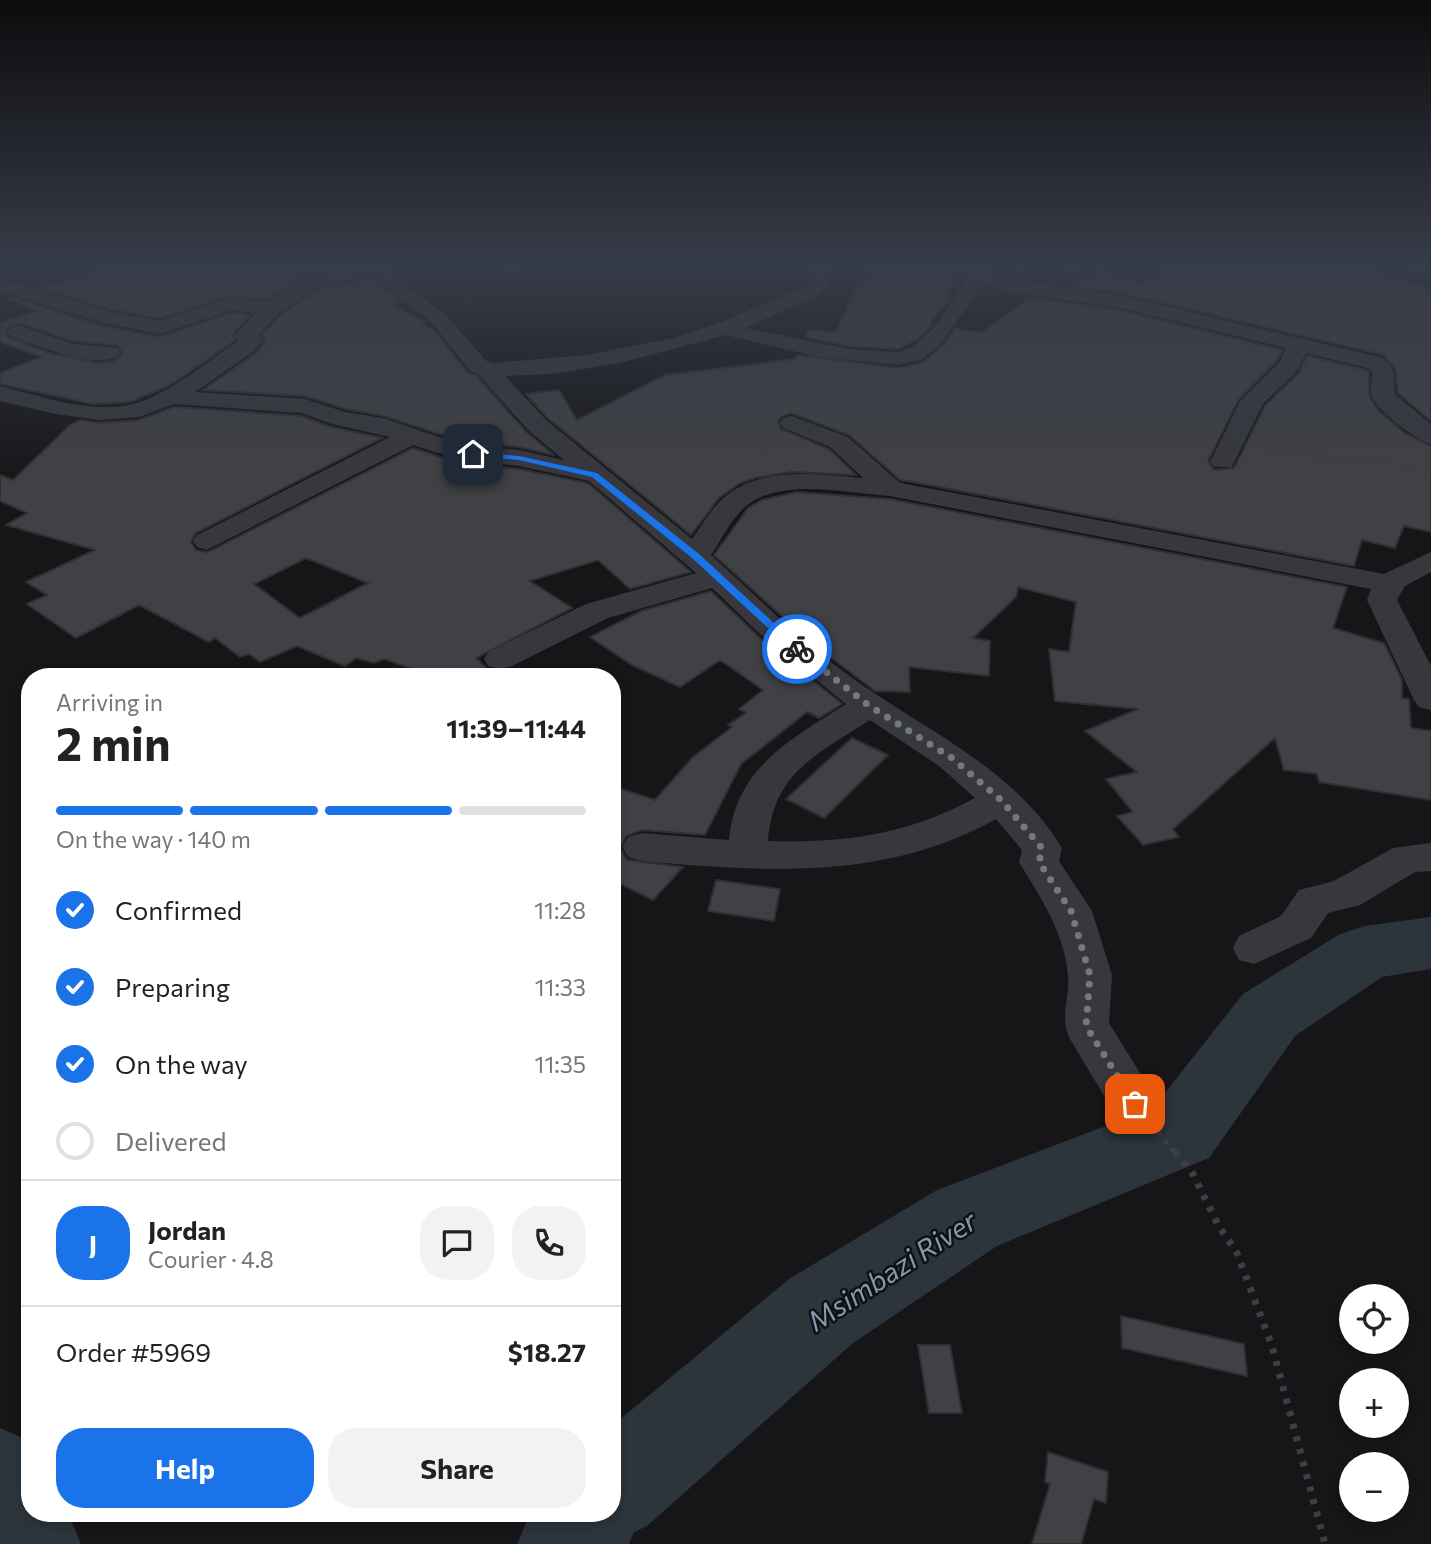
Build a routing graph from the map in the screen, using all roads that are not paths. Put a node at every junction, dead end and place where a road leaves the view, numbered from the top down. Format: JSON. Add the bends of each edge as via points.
{"nodes":[{"id":1,"x":27,"y":338,"type":"edge"},
{"id":2,"x":248,"y":338,"type":"edge"},
{"id":3,"x":455,"y":338,"type":"edge"},
{"id":4,"x":696,"y":338,"type":"edge"},
{"id":5,"x":766,"y":338,"type":"edge"},
{"id":6,"x":934,"y":338,"type":"edge"},
{"id":7,"x":1270,"y":338,"type":"edge"},
{"id":8,"x":1298,"y":345,"type":"junction"},
{"id":9,"x":109,"y":354,"type":"dead end"},
{"id":10,"x":487,"y":370,"type":"junction"},
{"id":11,"x":0,"y":393,"type":"edge"},
{"id":12,"x":169,"y":397,"type":"junction"},
{"id":13,"x":792,"y":422,"type":"dead end"},
{"id":14,"x":411,"y":436,"type":"junction"},
{"id":15,"x":1431,"y":436,"type":"edge"},
{"id":16,"x":1223,"y":462,"type":"dead end"},
{"id":17,"x":594,"y":475,"type":"junction"},
{"id":18,"x":890,"y":488,"type":"junction"},
{"id":19,"x":207,"y":541,"type":"dead end"},
{"id":20,"x":1430,"y":562,"type":"edge"},
{"id":21,"x":706,"y":567,"type":"junction"},
{"id":22,"x":1390,"y":584,"type":"junction"},
{"id":23,"x":500,"y":659,"type":"dead end"},
{"id":24,"x":1431,"y":700,"type":"edge"},
{"id":25,"x":868,"y":705,"type":"junction"},
{"id":26,"x":1001,"y":800,"type":"junction"},
{"id":27,"x":642,"y":847,"type":"dead end"},
{"id":28,"x":747,"y":854,"type":"junction"},
{"id":29,"x":1431,"y":857,"type":"edge"},
{"id":30,"x":1254,"y":947,"type":"dead end"},
{"id":31,"x":1135,"y":1104,"type":"road end"}],
"edges":[{"from":1,"to":9,"type":"street","via":[[70,350]]},
{"from":2,"to":12,"type":"street","via":[[251,342]]},
{"from":3,"to":10,"type":"street","via":[[478,366]]},
{"from":4,"to":10,"type":"street","via":[[532,369]]},
{"from":5,"to":6,"type":"street","via":[[826,352],[907,357]]},
{"from":7,"to":8,"type":"street"},
{"from":8,"to":15,"type":"street","via":[[1375,363],[1383,369],[1383,396]]},
{"from":8,"to":16,"type":"street","via":[[1289,366],[1252,401]]},
{"from":10,"to":17,"type":"street","via":[[537,425]]},
{"from":11,"to":12,"type":"street","via":[[57,409],[113,411],[146,409]]},
{"from":12,"to":14,"type":"street","via":[[305,406]]},
{"from":13,"to":18,"type":"street","via":[[839,442]]},
{"from":14,"to":17,"type":"street","via":[[460,452],[519,458]]},
{"from":14,"to":19,"type":"street"},
{"from":17,"to":21,"type":"street"},
{"from":18,"to":21,"type":"street","via":[[760,486],[735,502]]},
{"from":18,"to":22,"type":"street"},
{"from":20,"to":22,"type":"street","via":[[1406,571]]},
{"from":21,"to":23,"type":"street","via":[[597,611]]},
{"from":21,"to":25,"type":"street","via":[[782,637]]},
{"from":22,"to":24,"type":"street","via":[[1382,600]]},
{"from":25,"to":26,"type":"street","via":[[952,758]]},
{"from":25,"to":28,"type":"street","via":[[767,780],[754,802]]},
{"from":26,"to":28,"type":"street","via":[[919,839],[813,856]]},
{"from":26,"to":31,"type":"street","via":[[1042,848],[1039,862],[1071,911],[1090,975],[1086,1026]]},
{"from":27,"to":28,"type":"street"},
{"from":29,"to":30,"type":"street","via":[[1407,858],[1345,894],[1314,901],[1296,927]]}]}
